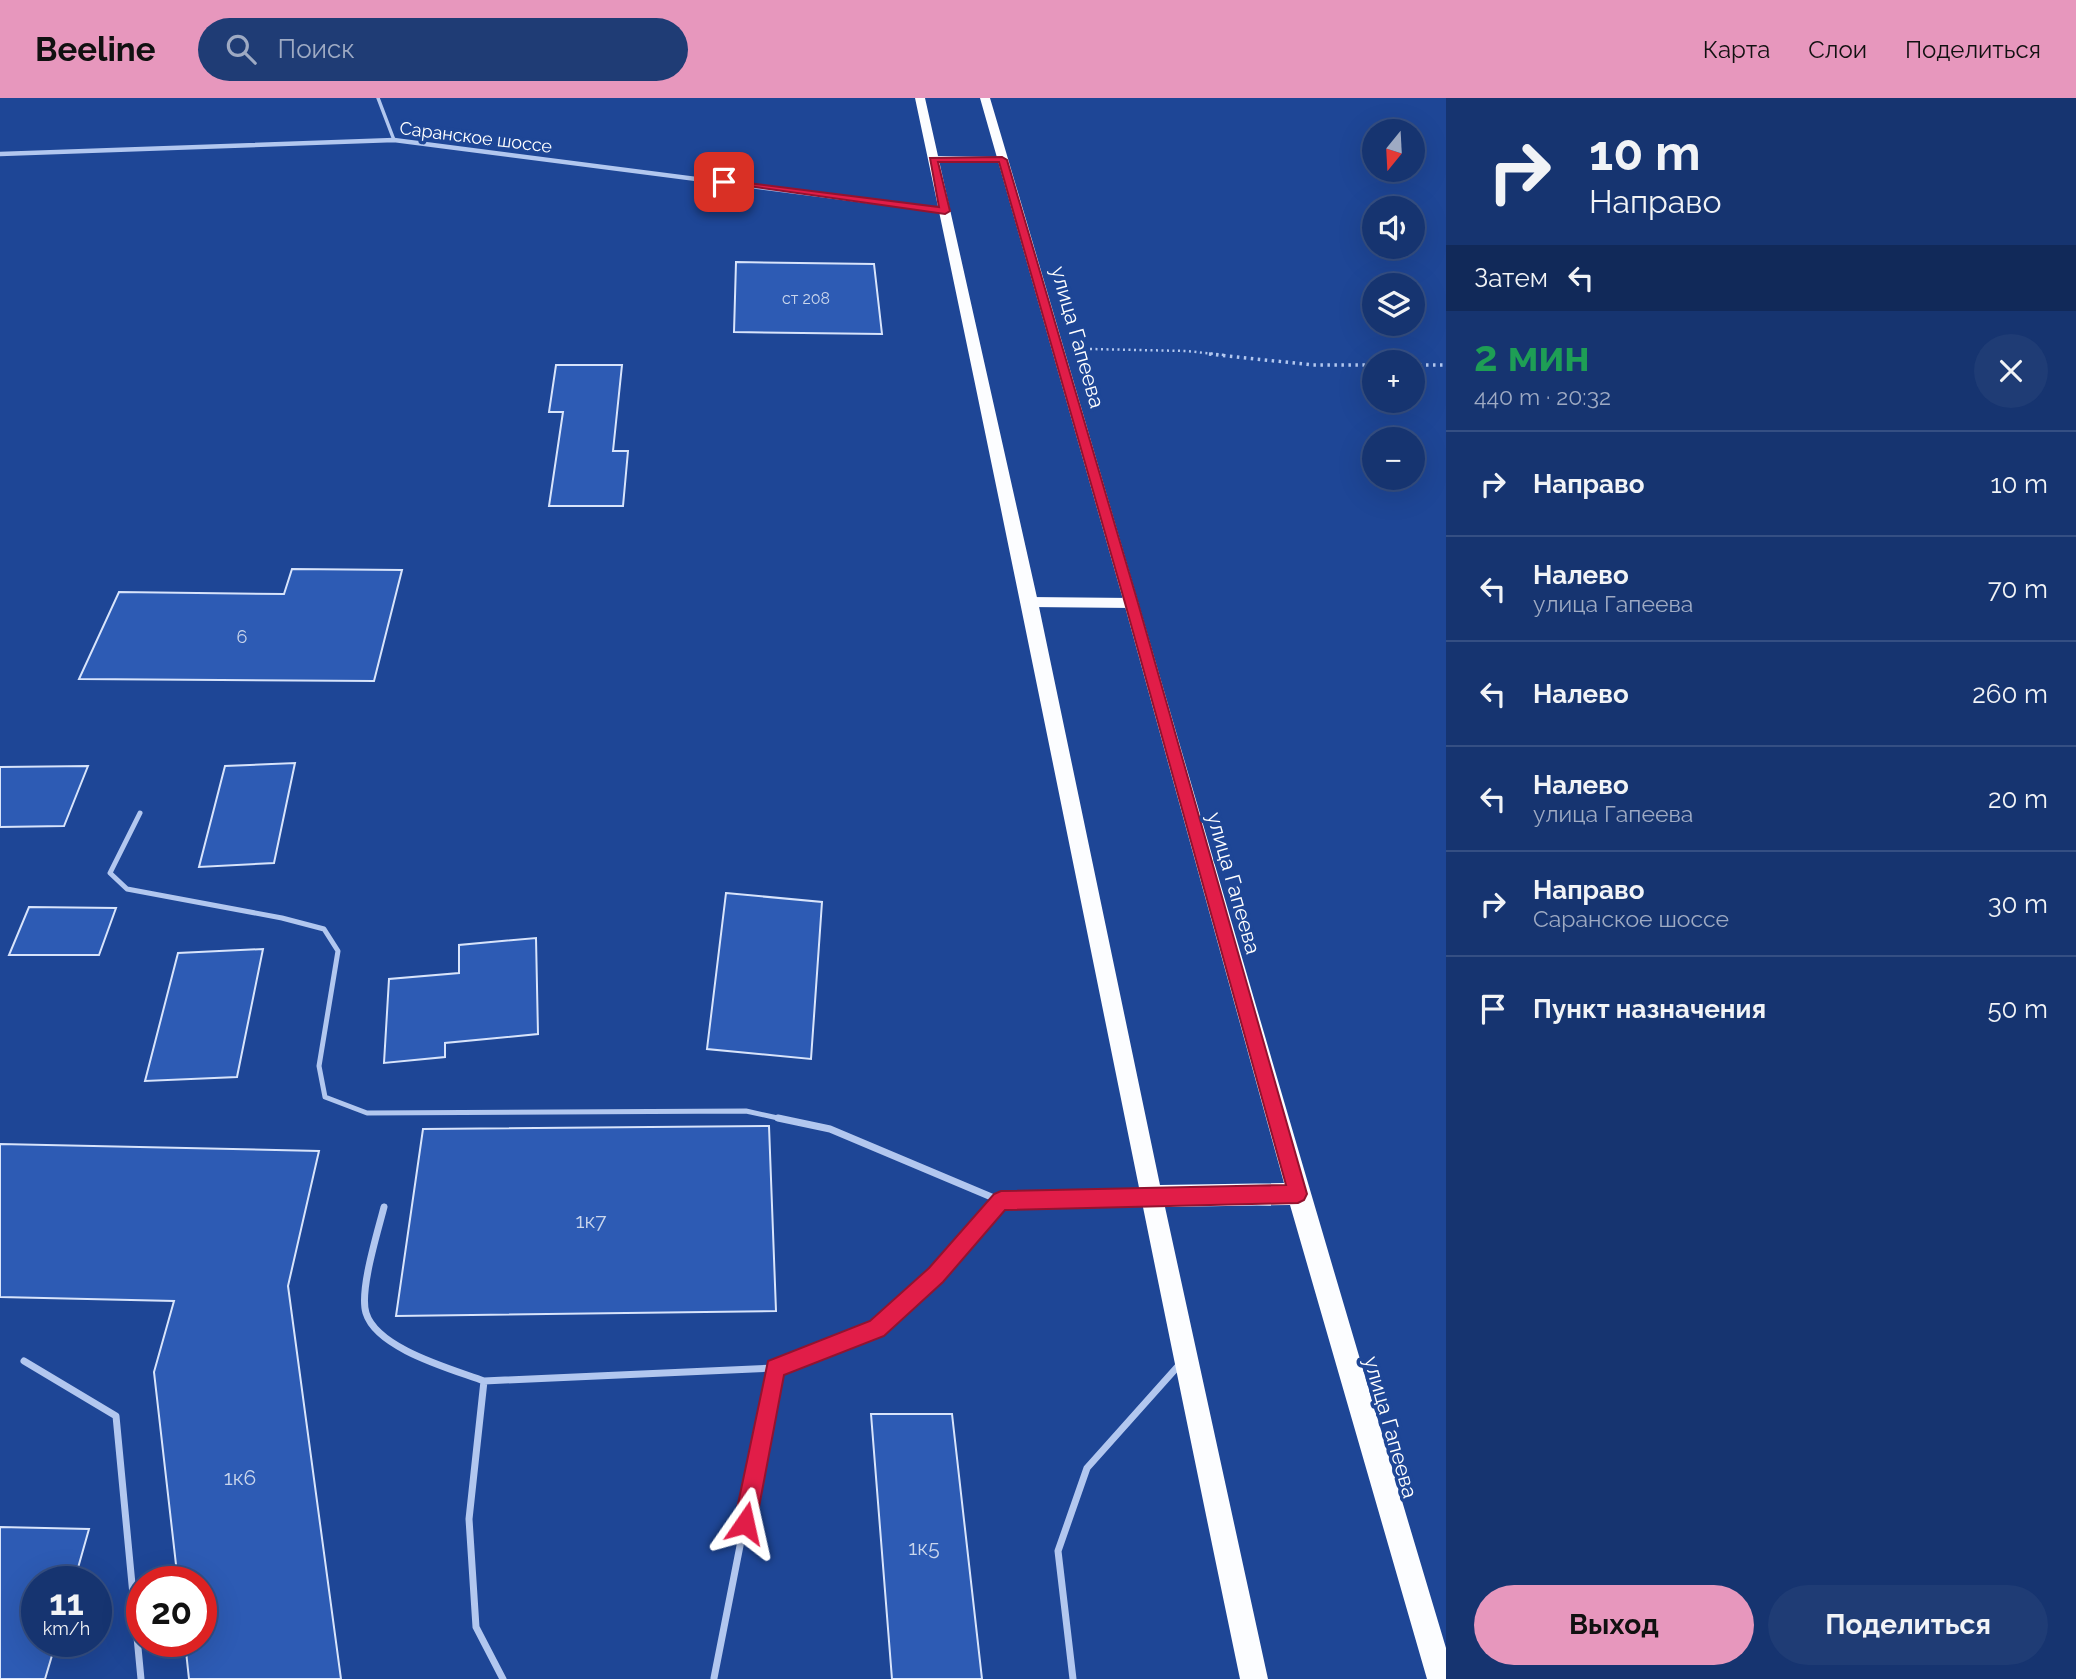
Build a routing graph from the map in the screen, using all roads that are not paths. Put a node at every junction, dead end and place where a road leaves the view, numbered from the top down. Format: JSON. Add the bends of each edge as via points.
{"nodes":[{"id":1,"x":378,"y":98,"type":"edge"},
{"id":2,"x":920,"y":98,"type":"edge"},
{"id":3,"x":985,"y":98,"type":"edge"},
{"id":4,"x":394,"y":140,"type":"junction"},
{"id":5,"x":0,"y":154,"type":"edge"},
{"id":6,"x":933,"y":159,"type":"junction"},
{"id":7,"x":1002,"y":160,"type":"junction"},
{"id":8,"x":945,"y":211,"type":"junction"},
{"id":9,"x":1030,"y":602,"type":"junction"},
{"id":10,"x":1132,"y":603,"type":"junction"},
{"id":11,"x":140,"y":813,"type":"dead end"},
{"id":12,"x":1298,"y":1194,"type":"junction"},
{"id":13,"x":1151,"y":1196,"type":"junction"},
{"id":14,"x":1001,"y":1201,"type":"junction"},
{"id":15,"x":384,"y":1207,"type":"dead end"},
{"id":16,"x":1186,"y":1357,"type":"junction"},
{"id":17,"x":24,"y":1361,"type":"dead end"},
{"id":18,"x":775,"y":1368,"type":"junction"},
{"id":19,"x":484,"y":1381,"type":"junction"},
{"id":20,"x":714,"y":1678,"type":"edge"},
{"id":21,"x":141,"y":1679,"type":"edge"},
{"id":22,"x":503,"y":1679,"type":"edge"},
{"id":23,"x":1073,"y":1679,"type":"edge"},
{"id":24,"x":1254,"y":1679,"type":"edge"},
{"id":25,"x":1441,"y":1679,"type":"edge"}],
"edges":[{"from":1,"to":4,"type":"lane"},
{"from":2,"to":6,"type":"highway"},
{"from":3,"to":7,"type":"highway","name":"улица Гапеева"},
{"from":4,"to":5,"type":"street","name":"Саранское шоссе"},
{"from":4,"to":8,"type":"street","name":"Саранское шоссе"},
{"from":6,"to":7,"type":"main road"},
{"from":6,"to":8,"type":"highway"},
{"from":7,"to":10,"type":"highway","name":"улица Гапеева"},
{"from":8,"to":9,"type":"highway"},
{"from":9,"to":10,"type":"main road"},
{"from":9,"to":13,"type":"highway"},
{"from":10,"to":12,"type":"highway","name":"улица Гапеева"},
{"from":11,"to":14,"type":"lane","via":[[110,873],[127,889],[324,929],[338,951],[319,1066],[326,1097],[367,1113],[746,1111],[830,1129]]},
{"from":12,"to":13,"type":"highway"},
{"from":12,"to":25,"type":"highway","name":"улица Гапеева"},
{"from":13,"to":14,"type":"lane"},
{"from":13,"to":16,"type":"highway"},
{"from":14,"to":18,"type":"lane","via":[[936,1275],[877,1329]]},
{"from":15,"to":19,"type":"lane","via":[[366,1295],[365,1311],[372,1324],[407,1352]]},
{"from":16,"to":23,"type":"lane","via":[[1087,1468],[1058,1551]]},
{"from":16,"to":24,"type":"highway"},
{"from":17,"to":21,"type":"lane","via":[[116,1416]]},
{"from":18,"to":19,"type":"lane"},
{"from":18,"to":20,"type":"lane"},
{"from":19,"to":22,"type":"lane","via":[[469,1519],[476,1627]]}]}
